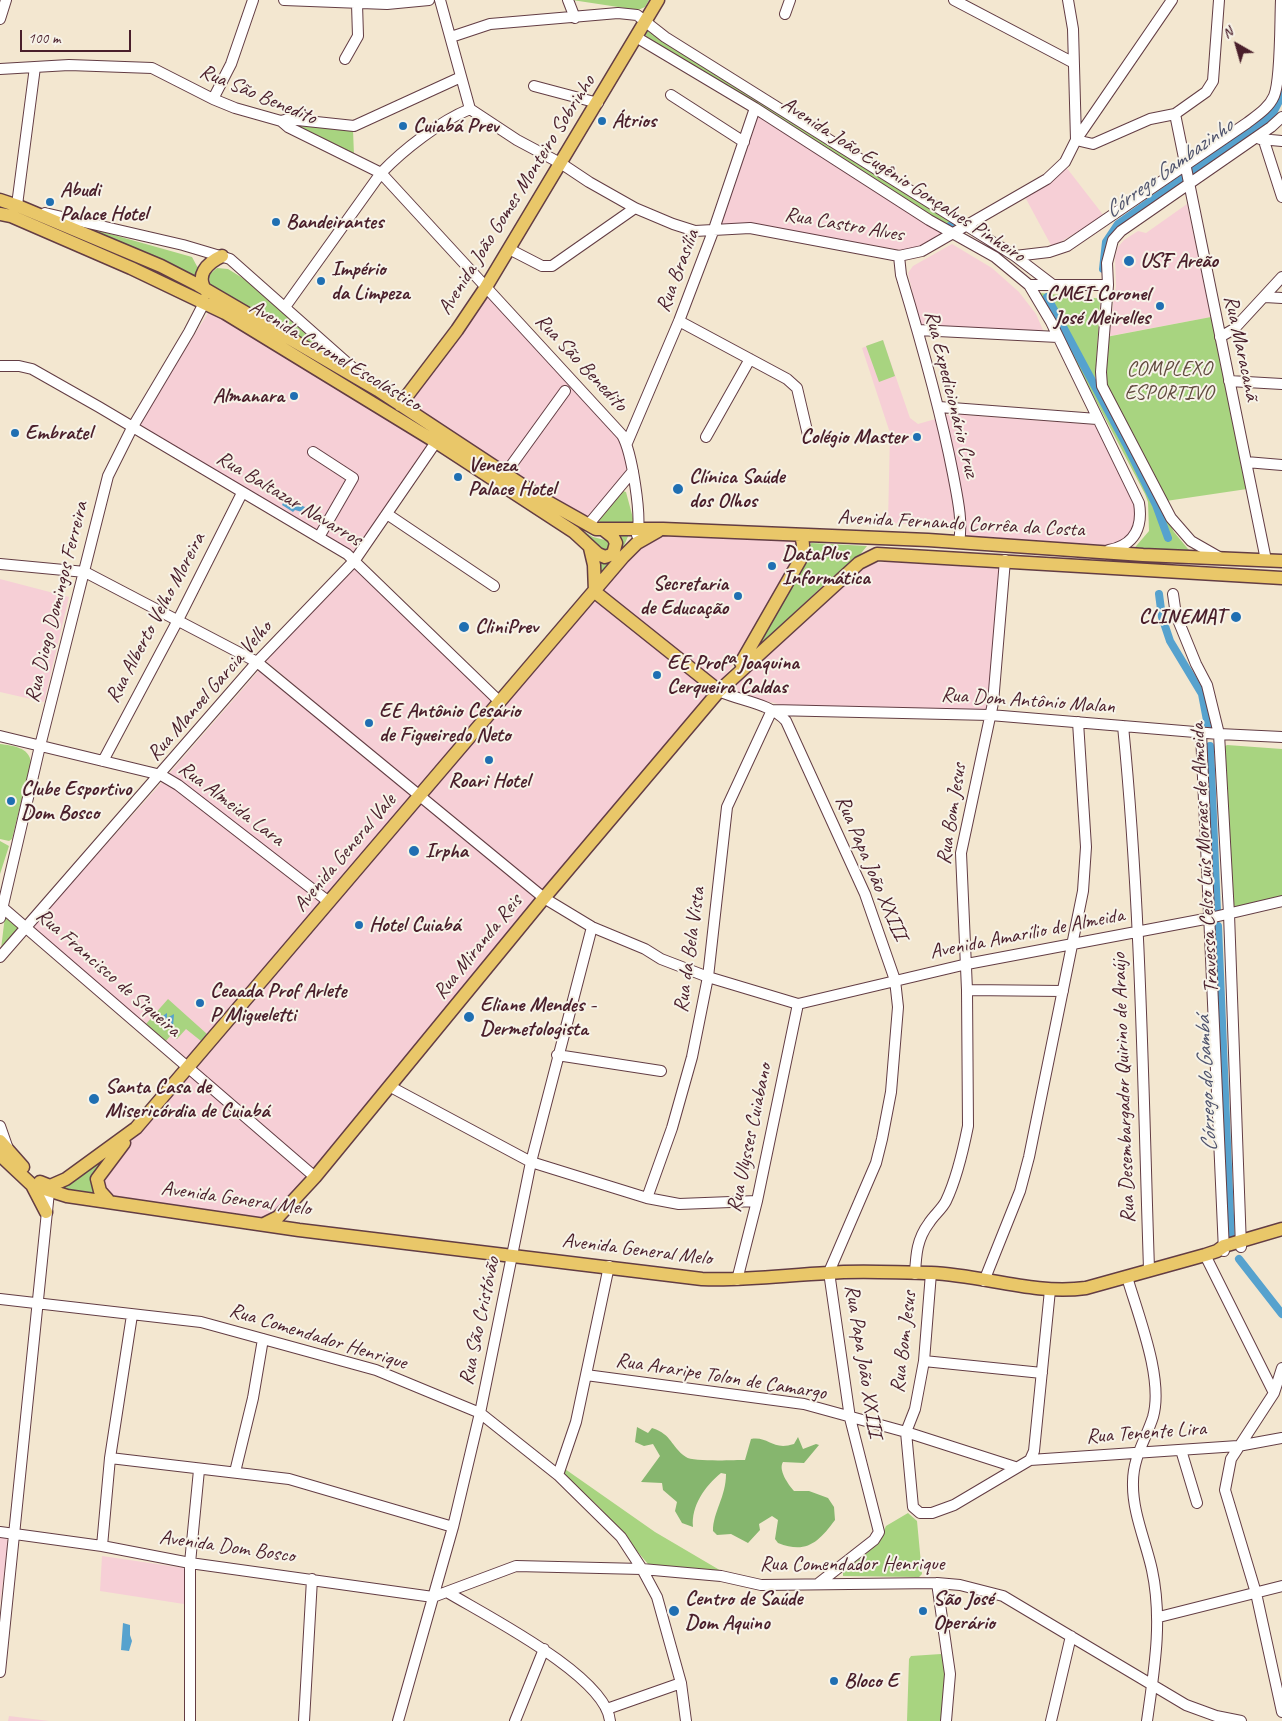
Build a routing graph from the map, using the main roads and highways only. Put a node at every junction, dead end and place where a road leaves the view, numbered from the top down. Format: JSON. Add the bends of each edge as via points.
{"nodes":[{"id":1,"x":658,"y":0,"type":"edge"},
{"id":2,"x":1,"y":202,"type":"edge"},
{"id":3,"x":0,"y":214,"type":"edge"},
{"id":4,"x":222,"y":256,"type":"road end"},
{"id":5,"x":201,"y":287,"type":"junction"},
{"id":6,"x":205,"y":307,"type":"junction"},
{"id":7,"x":225,"y":313,"type":"junction"},
{"id":8,"x":357,"y":392,"type":"junction"},
{"id":9,"x":400,"y":405,"type":"junction"},
{"id":10,"x":663,"y":529,"type":"junction"},
{"id":11,"x":604,"y":530,"type":"junction"},
{"id":12,"x":638,"y":530,"type":"joint"},
{"id":13,"x":800,"y":535,"type":"junction"},
{"id":14,"x":589,"y":545,"type":"junction"},
{"id":15,"x":1282,"y":561,"type":"edge"},
{"id":16,"x":1282,"y":578,"type":"edge"},
{"id":17,"x":595,"y":592,"type":"junction"},
{"id":18,"x":736,"y":673,"type":"junction"},
{"id":19,"x":719,"y":691,"type":"junction"},
{"id":20,"x":136,"y":1128,"type":"junction"},
{"id":21,"x":3,"y":1148,"type":"edge"},
{"id":22,"x":42,"y":1187,"type":"junction"},
{"id":23,"x":108,"y":1200,"type":"junction"},
{"id":24,"x":285,"y":1210,"type":"junction"},
{"id":25,"x":46,"y":1212,"type":"road end"},
{"id":26,"x":264,"y":1224,"type":"junction"},
{"id":27,"x":1282,"y":1228,"type":"edge"},
{"id":28,"x":299,"y":1230,"type":"junction"},
{"id":29,"x":1282,"y":1235,"type":"edge"},
{"id":30,"x":1240,"y":1244,"type":"junction"}],
"edges":[{"from":1,"to":9,"type":"main road","name":"Avenida João Gomes Monteiro Sobrinho","via":[[486,287]]},
{"from":2,"to":5,"type":"main road","name":"Avenida Coronel Escolástico","via":[[161,266]]},
{"from":3,"to":6,"type":"main road","name":"Avenida Coronel Escolástico","via":[[131,268]]},
{"from":4,"to":5,"type":"main road","via":[[212,260],[203,272]]},
{"from":5,"to":6,"type":"main road"},
{"from":5,"to":7,"type":"main road"},
{"from":5,"to":9,"type":"main road","name":"Avenida Coronel Escolástico"},
{"from":6,"to":7,"type":"main road","name":"Avenida Coronel Escolástico"},
{"from":7,"to":8,"type":"main road","name":"Avenida Coronel Escolástico"},
{"from":8,"to":9,"type":"main road","via":[[393,407]]},
{"from":8,"to":14,"type":"main road","name":"Avenida Coronel Escolástico","via":[[574,532]]},
{"from":9,"to":11,"type":"main road","name":"Avenida Coronel Escolástico","via":[[588,525]]},
{"from":10,"to":12,"type":"main road","name":"Avenida Fernando Corrêa da Costa"},
{"from":10,"to":13,"type":"main road","name":"Avenida Fernando Corrêa da Costa"},
{"from":10,"to":17,"type":"main road","name":"Avenida General Vale","via":[[628,551]]},
{"from":11,"to":12,"type":"main road","name":"Avenida Coronel Escolástico"},
{"from":11,"to":14,"type":"main road","name":"Avenida Coronel Escolástico","via":[[615,540],[613,554],[602,557]]},
{"from":13,"to":15,"type":"main road","name":"Avenida Fernando Corrêa da Costa"},
{"from":13,"to":18,"type":"main road","via":[[804,550],[800,560]]},
{"from":14,"to":17,"type":"main road"},
{"from":16,"to":18,"type":"main road","name":"Avenida Fernando Corrêa da Costa","via":[[877,554],[859,563]]},
{"from":17,"to":19,"type":"main road","name":"Rua Papa João XXIII"},
{"from":17,"to":20,"type":"main road","name":"Avenida General Vale"},
{"from":18,"to":19,"type":"main road","name":"Rua Miranda Reis"},
{"from":19,"to":24,"type":"main road","name":"Rua Miranda Reis"},
{"from":20,"to":22,"type":"main road","name":"Avenida General Vale","via":[[66,1179]]},
{"from":20,"to":23,"type":"main road","via":[[97,1179],[100,1191]]},
{"from":21,"to":22,"type":"main road"},
{"from":22,"to":23,"type":"main road","name":"Avenida General Melo"},
{"from":22,"to":25,"type":"main road"},
{"from":23,"to":26,"type":"main road","name":"Avenida General Melo"},
{"from":24,"to":26,"type":"main road","name":"Rua Miranda Reis"},
{"from":24,"to":28,"type":"main road","via":[[288,1219]]},
{"from":26,"to":28,"type":"main road","name":"Avenida General Melo"},
{"from":27,"to":30,"type":"main road","name":"Avenida General Melo"},
{"from":28,"to":30,"type":"main road","name":"Avenida General Melo","via":[[702,1279],[737,1280],[829,1272],[931,1273],[1050,1290],[1086,1288]]},
{"from":29,"to":30,"type":"main road","name":"Avenida General Melo"}]}
